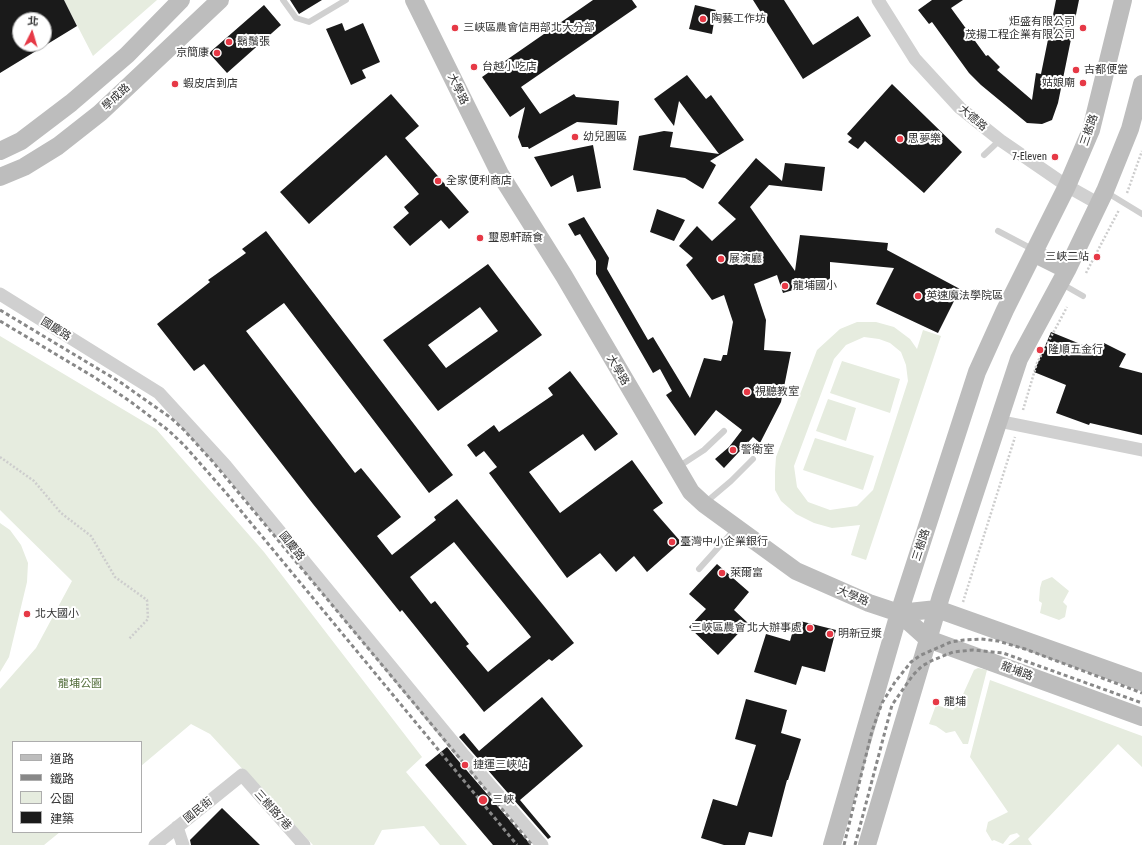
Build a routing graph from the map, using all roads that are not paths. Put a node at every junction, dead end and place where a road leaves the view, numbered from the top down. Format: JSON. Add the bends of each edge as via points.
{"nodes":[{"id":1,"x":181,"y":0,"type":"edge"},
{"id":2,"x":220,"y":0,"type":"edge"},
{"id":3,"x":283,"y":0,"type":"edge"},
{"id":4,"x":346,"y":0,"type":"edge"},
{"id":5,"x":414,"y":0,"type":"edge"},
{"id":6,"x":878,"y":0,"type":"edge"},
{"id":7,"x":1123,"y":0,"type":"edge"},
{"id":8,"x":1142,"y":84,"type":"edge"},
{"id":9,"x":1000,"y":140,"type":"junction"},
{"id":10,"x":0,"y":150,"type":"edge"},
{"id":11,"x":984,"y":155,"type":"dead end"},
{"id":12,"x":0,"y":177,"type":"edge"},
{"id":13,"x":1067,"y":186,"type":"junction"},
{"id":14,"x":1102,"y":198,"type":"junction"},
{"id":15,"x":1142,"y":214,"type":"edge"},
{"id":16,"x":998,"y":231,"type":"dead end"},
{"id":17,"x":1035,"y":252,"type":"junction"},
{"id":18,"x":1063,"y":276,"type":"junction"},
{"id":19,"x":0,"y":294,"type":"edge"},
{"id":20,"x":1083,"y":296,"type":"dead end"},
{"id":21,"x":998,"y":420,"type":"junction"},
{"id":22,"x":724,"y":431,"type":"dead end"},
{"id":23,"x":1142,"y":450,"type":"edge"},
{"id":24,"x":753,"y":459,"type":"dead end"},
{"id":25,"x":676,"y":468,"type":"junction"},
{"id":26,"x":704,"y":504,"type":"junction"},
{"id":27,"x":736,"y":528,"type":"junction"},
{"id":28,"x":699,"y":569,"type":"dead end"},
{"id":29,"x":937,"y":609,"type":"junction"},
{"id":30,"x":899,"y":613,"type":"junction"},
{"id":31,"x":928,"y":639,"type":"junction"},
{"id":32,"x":1142,"y":682,"type":"edge"},
{"id":33,"x":1142,"y":717,"type":"edge"},
{"id":34,"x":242,"y":775,"type":"joint"},
{"id":35,"x":177,"y":827,"type":"junction"},
{"id":36,"x":836,"y":844,"type":"edge"},
{"id":37,"x":154,"y":845,"type":"edge"},
{"id":38,"x":183,"y":845,"type":"edge"},
{"id":39,"x":304,"y":845,"type":"edge"},
{"id":40,"x":542,"y":845,"type":"edge"},
{"id":41,"x":867,"y":845,"type":"edge"}],
"edges":[{"from":1,"to":10,"type":"street","via":[[127,55],[71,103],[21,141]]},
{"from":2,"to":12,"type":"street","name":"學成路","via":[[100,113],[58,146],[24,167]]},
{"from":3,"to":4,"type":"lane","via":[[296,18],[309,22]]},
{"from":5,"to":25,"type":"street","name":"大學路","via":[[500,174],[564,276]]},
{"from":6,"to":9,"type":"street","name":"大德路","via":[[915,59],[960,108]]},
{"from":7,"to":13,"type":"street","name":"三樹路","via":[[1091,130]]},
{"from":8,"to":14,"type":"street","via":[[1130,128]]},
{"from":9,"to":11,"type":"lane"},
{"from":9,"to":13,"type":"street","name":"大德路"},
{"from":13,"to":14,"type":"street","name":"大德路"},
{"from":13,"to":17,"type":"street","name":"三樹路"},
{"from":14,"to":15,"type":"lane","via":[[1123,202]]},
{"from":14,"to":18,"type":"street"},
{"from":16,"to":17,"type":"lane"},
{"from":17,"to":18,"type":"street"},
{"from":17,"to":30,"type":"street","name":"三樹路","via":[[977,372]]},
{"from":18,"to":20,"type":"lane"},
{"from":18,"to":21,"type":"street","via":[[1019,359]]},
{"from":19,"to":40,"type":"street","name":"國慶路","via":[[159,393],[225,465],[462,753]]},
{"from":21,"to":23,"type":"street"},
{"from":21,"to":29,"type":"street"},
{"from":22,"to":25,"type":"lane","via":[[704,450]]},
{"from":24,"to":26,"type":"lane"},
{"from":25,"to":26,"type":"street","name":"大學路","via":[[691,492]]},
{"from":26,"to":27,"type":"street","name":"大學路"},
{"from":27,"to":28,"type":"lane"},
{"from":27,"to":30,"type":"street","name":"大學路","via":[[796,572]]},
{"from":29,"to":30,"type":"street","name":"大學路"},
{"from":29,"to":31,"type":"street"},
{"from":29,"to":32,"type":"street"},
{"from":30,"to":31,"type":"street","name":"龍埔路"},
{"from":30,"to":36,"type":"street","name":"三樹路"},
{"from":31,"to":33,"type":"street","name":"龍埔路"},
{"from":31,"to":41,"type":"street"},
{"from":34,"to":35,"type":"street","name":"國民街"},
{"from":34,"to":39,"type":"street","name":"三樹路7巷"},
{"from":35,"to":37,"type":"street","name":"國民街"},
{"from":35,"to":38,"type":"street"}]}
